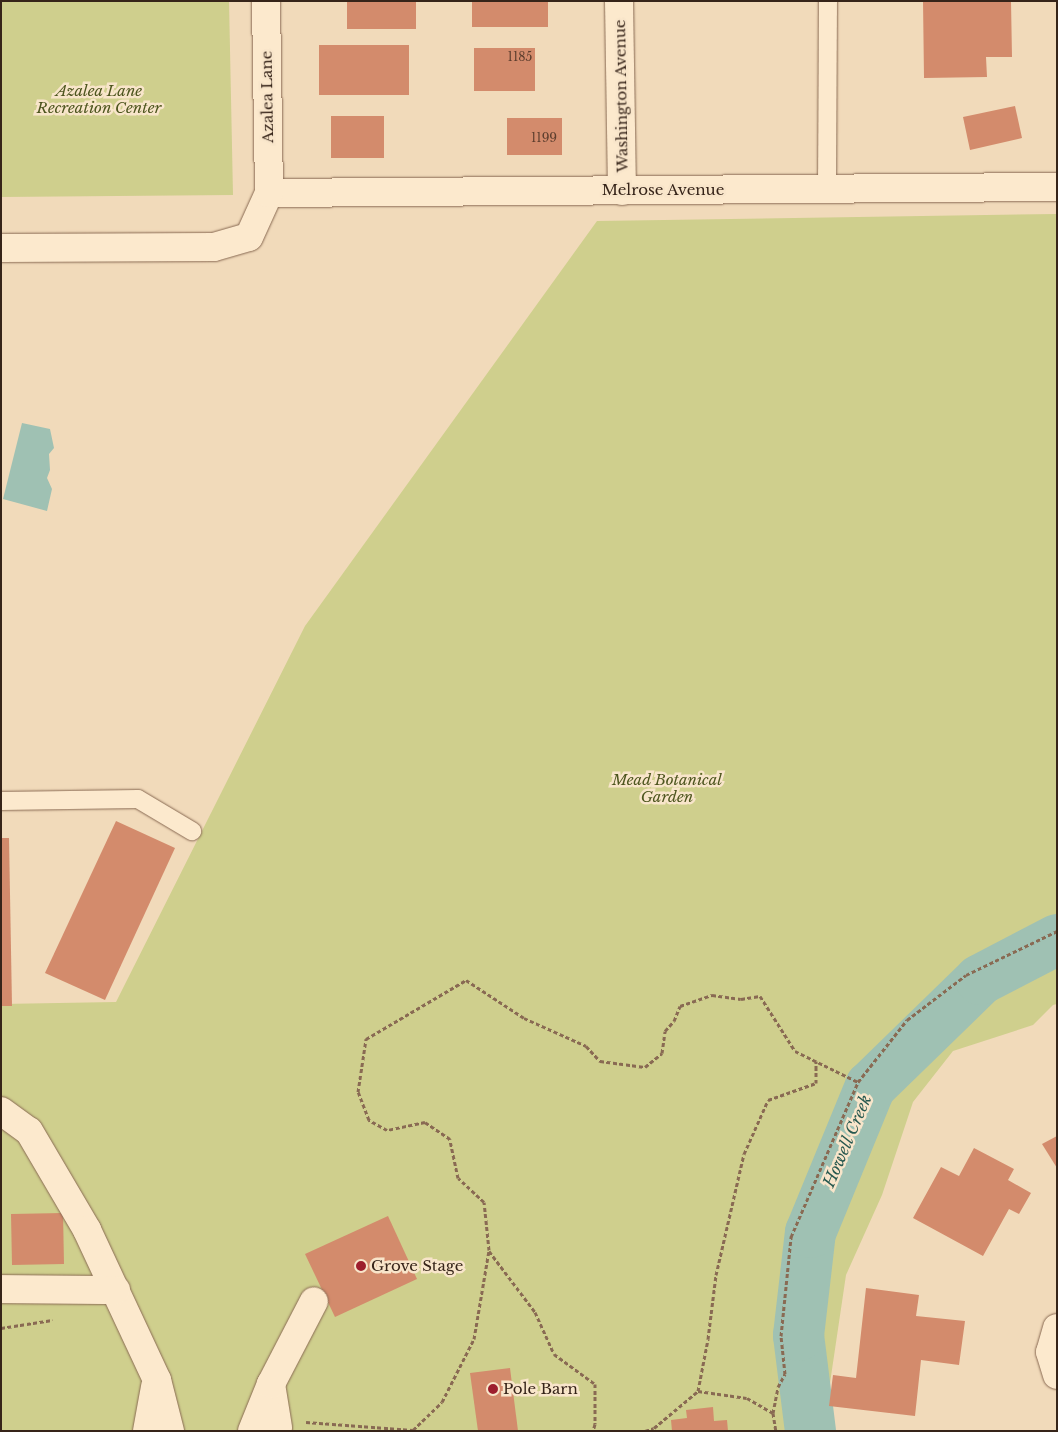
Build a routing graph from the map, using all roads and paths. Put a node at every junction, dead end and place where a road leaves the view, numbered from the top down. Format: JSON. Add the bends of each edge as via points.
{"nodes":[{"id":1,"x":266,"y":1,"type":"edge"},
{"id":2,"x":619,"y":1,"type":"edge"},
{"id":3,"x":828,"y":1,"type":"edge"},
{"id":4,"x":1057,"y":187,"type":"edge"},
{"id":5,"x":827,"y":189,"type":"junction"},
{"id":6,"x":622,"y":190,"type":"junction"},
{"id":7,"x":269,"y":193,"type":"junction"},
{"id":8,"x":1,"y":248,"type":"edge"},
{"id":9,"x":1,"y":801,"type":"edge"},
{"id":10,"x":192,"y":831,"type":"dead end"},
{"id":11,"x":1057,"y":931,"type":"edge"},
{"id":12,"x":816,"y":1061,"type":"junction"},
{"id":13,"x":858,"y":1082,"type":"junction"},
{"id":14,"x":1,"y":1111,"type":"edge"},
{"id":15,"x":489,"y":1250,"type":"junction"},
{"id":16,"x":1,"y":1289,"type":"edge"},
{"id":17,"x":116,"y":1290,"type":"junction"},
{"id":18,"x":314,"y":1301,"type":"dead end"},
{"id":19,"x":1057,"y":1328,"type":"edge"},
{"id":20,"x":1057,"y":1375,"type":"edge"},
{"id":21,"x":157,"y":1380,"type":"junction"},
{"id":22,"x":698,"y":1391,"type":"junction"},
{"id":23,"x":773,"y":1413,"type":"junction"},
{"id":24,"x":265,"y":1429,"type":"edge"},
{"id":25,"x":414,"y":1430,"type":"edge"},
{"id":26,"x":147,"y":1431,"type":"edge"},
{"id":27,"x":170,"y":1431,"type":"edge"},
{"id":28,"x":592,"y":1431,"type":"edge"},
{"id":29,"x":645,"y":1431,"type":"edge"},
{"id":30,"x":776,"y":1431,"type":"edge"}],
"edges":[{"from":1,"to":7,"type":"street","name":"Azalea Lane"},
{"from":2,"to":6,"type":"street","name":"Washington Avenue"},
{"from":3,"to":5,"type":"lane"},
{"from":4,"to":5,"type":"street","name":"Melrose Avenue"},
{"from":5,"to":6,"type":"street","name":"Melrose Avenue"},
{"from":6,"to":7,"type":"street","name":"Melrose Avenue"},
{"from":7,"to":8,"type":"street","via":[[249,237],[214,248]]},
{"from":9,"to":10,"type":"lane","via":[[138,799]]},
{"from":11,"to":13,"type":"path","via":[[966,975],[907,1020]]},
{"from":12,"to":13,"type":"path"},
{"from":12,"to":15,"type":"path","via":[[795,1051],[760,996],[742,999],[712,995],[680,1006],[674,1021],[665,1031],[662,1053],[645,1068],[600,1061],[586,1046],[524,1018],[466,980],[366,1039],[358,1092],[369,1120],[387,1130],[425,1122],[450,1139],[458,1178],[484,1202]]},
{"from":12,"to":22,"type":"path","via":[[816,1082],[768,1100],[744,1154],[716,1275]]},
{"from":13,"to":23,"type":"path","via":[[791,1237],[781,1336],[785,1374],[778,1387]]},
{"from":14,"to":17,"type":"street","via":[[29,1131],[87,1230]]},
{"from":15,"to":25,"type":"path","via":[[474,1339],[442,1402]]},
{"from":15,"to":28,"type":"path","via":[[535,1312],[554,1354],[595,1384],[595,1424]]},
{"from":16,"to":17,"type":"street"},
{"from":17,"to":21,"type":"street"},
{"from":18,"to":24,"type":"street","via":[[271,1384]]},
{"from":19,"to":20,"type":"street","via":[[1050,1352]]},
{"from":21,"to":26,"type":"street"},
{"from":21,"to":27,"type":"street"},
{"from":22,"to":23,"type":"path","via":[[747,1398]]},
{"from":22,"to":29,"type":"path","via":[[654,1428]]},
{"from":23,"to":30,"type":"path"},
{"from":24,"to":25,"type":"path","via":[[312,1422]]}]}
